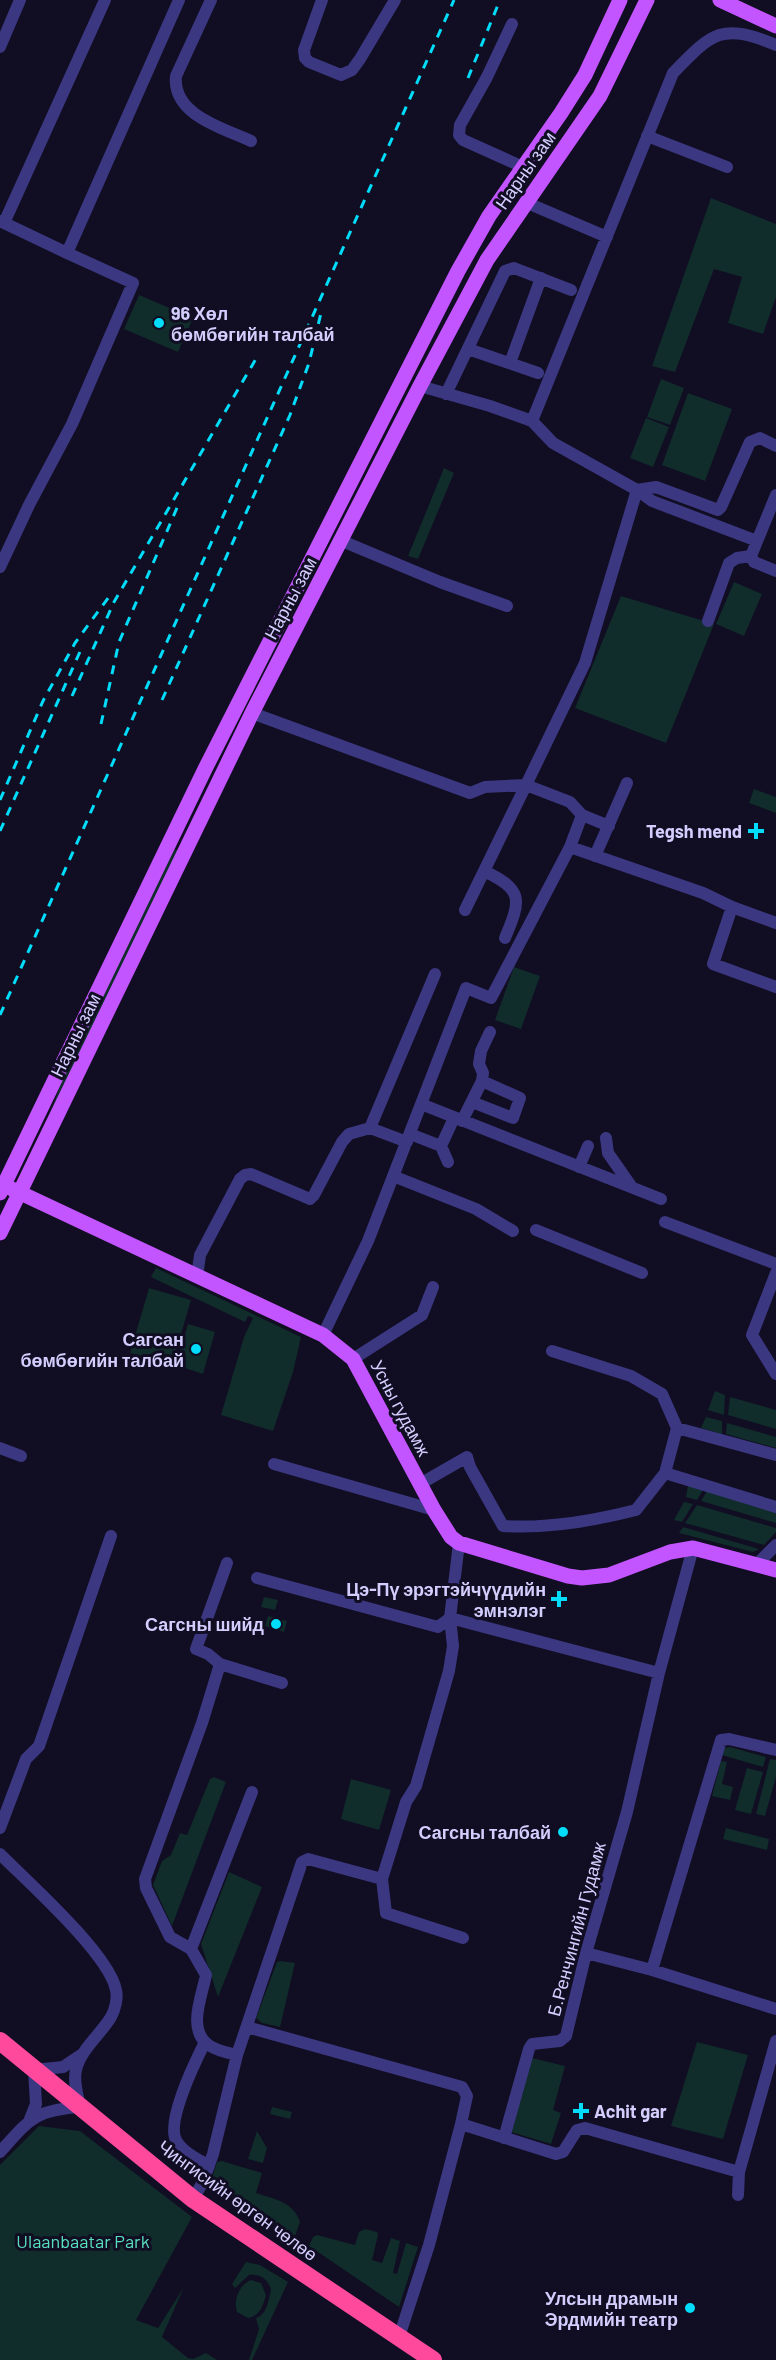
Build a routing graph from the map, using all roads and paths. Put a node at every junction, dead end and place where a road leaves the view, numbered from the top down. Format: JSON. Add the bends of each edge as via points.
{"nodes":[{"id":1,"x":20,"y":0,"type":"edge"},
{"id":2,"x":105,"y":0,"type":"edge"},
{"id":3,"x":179,"y":0,"type":"edge"},
{"id":4,"x":211,"y":0,"type":"edge"},
{"id":5,"x":322,"y":0,"type":"edge"},
{"id":6,"x":395,"y":0,"type":"edge"},
{"id":7,"x":620,"y":0,"type":"edge"},
{"id":8,"x":647,"y":0,"type":"edge"},
{"id":9,"x":720,"y":0,"type":"edge"},
{"id":10,"x":512,"y":24,"type":"dead end"},
{"id":11,"x":776,"y":26,"type":"edge"},
{"id":12,"x":776,"y":45,"type":"edge"},
{"id":13,"x":0,"y":47,"type":"edge"},
{"id":14,"x":647,"y":136,"type":"junction"},
{"id":15,"x":251,"y":141,"type":"dead end"},
{"id":16,"x":523,"y":167,"type":"junction"},
{"id":17,"x":727,"y":168,"type":"dead end"},
{"id":18,"x":525,"y":202,"type":"junction"},
{"id":19,"x":2,"y":222,"type":"edge"},
{"id":20,"x":607,"y":237,"type":"junction"},
{"id":21,"x":67,"y":253,"type":"junction"},
{"id":22,"x":541,"y":278,"type":"junction"},
{"id":23,"x":571,"y":290,"type":"dead end"},
{"id":24,"x":468,"y":349,"type":"junction"},
{"id":25,"x":510,"y":363,"type":"junction"},
{"id":26,"x":538,"y":373,"type":"dead end"},
{"id":27,"x":420,"y":386,"type":"junction"},
{"id":28,"x":398,"y":391,"type":"junction"},
{"id":29,"x":446,"y":393,"type":"junction"},
{"id":30,"x":532,"y":422,"type":"junction"},
{"id":31,"x":399,"y":430,"type":"junction"},
{"id":32,"x":776,"y":446,"type":"edge"},
{"id":33,"x":637,"y":490,"type":"junction"},
{"id":34,"x":776,"y":495,"type":"edge"},
{"id":35,"x":342,"y":541,"type":"junction"},
{"id":36,"x":757,"y":541,"type":"junction"},
{"id":37,"x":751,"y":556,"type":"junction"},
{"id":38,"x":0,"y":567,"type":"edge"},
{"id":39,"x":776,"y":571,"type":"edge"},
{"id":40,"x":507,"y":606,"type":"dead end"},
{"id":41,"x":708,"y":621,"type":"dead end"},
{"id":42,"x":252,"y":713,"type":"junction"},
{"id":43,"x":627,"y":783,"type":"dead end"},
{"id":44,"x":526,"y":785,"type":"junction"},
{"id":45,"x":190,"y":801,"type":"junction"},
{"id":46,"x":582,"y":815,"type":"junction"},
{"id":47,"x":609,"y":826,"type":"junction"},
{"id":48,"x":190,"y":840,"type":"junction"},
{"id":49,"x":570,"y":847,"type":"junction"},
{"id":50,"x":595,"y":856,"type":"junction"},
{"id":51,"x":484,"y":871,"type":"junction"},
{"id":52,"x":732,"y":907,"type":"junction"},
{"id":53,"x":465,"y":910,"type":"dead end"},
{"id":54,"x":776,"y":923,"type":"edge"},
{"id":55,"x":505,"y":938,"type":"dead end"},
{"id":56,"x":435,"y":974,"type":"dead end"},
{"id":57,"x":776,"y":987,"type":"edge"},
{"id":58,"x":490,"y":1032,"type":"dead end"},
{"id":59,"x":482,"y":1081,"type":"junction"},
{"id":60,"x":472,"y":1102,"type":"junction"},
{"id":61,"x":421,"y":1104,"type":"junction"},
{"id":62,"x":458,"y":1120,"type":"junction"},
{"id":63,"x":370,"y":1128,"type":"junction"},
{"id":64,"x":408,"y":1138,"type":"junction"},
{"id":65,"x":606,"y":1138,"type":"dead end"},
{"id":66,"x":441,"y":1146,"type":"junction"},
{"id":67,"x":588,"y":1146,"type":"dead end"},
{"id":68,"x":448,"y":1162,"type":"dead end"},
{"id":69,"x":579,"y":1167,"type":"junction"},
{"id":70,"x":393,"y":1176,"type":"junction"},
{"id":71,"x":631,"y":1186,"type":"junction"},
{"id":72,"x":2,"y":1189,"type":"edge"},
{"id":73,"x":20,"y":1192,"type":"junction"},
{"id":74,"x":661,"y":1199,"type":"dead end"},
{"id":75,"x":664,"y":1221,"type":"dead end"},
{"id":76,"x":536,"y":1230,"type":"dead end"},
{"id":77,"x":513,"y":1231,"type":"dead end"},
{"id":78,"x":0,"y":1233,"type":"edge"},
{"id":79,"x":776,"y":1264,"type":"edge"},
{"id":80,"x":776,"y":1272,"type":"edge"},
{"id":81,"x":642,"y":1273,"type":"dead end"},
{"id":82,"x":197,"y":1277,"type":"junction"},
{"id":83,"x":433,"y":1287,"type":"dead end"},
{"id":84,"x":323,"y":1335,"type":"junction"},
{"id":85,"x":552,"y":1351,"type":"dead end"},
{"id":86,"x":354,"y":1359,"type":"junction"},
{"id":87,"x":776,"y":1374,"type":"edge"},
{"id":88,"x":677,"y":1428,"type":"junction"},
{"id":89,"x":0,"y":1448,"type":"edge"},
{"id":90,"x":776,"y":1455,"type":"edge"},
{"id":91,"x":21,"y":1456,"type":"dead end"},
{"id":92,"x":274,"y":1464,"type":"dead end"},
{"id":93,"x":665,"y":1473,"type":"junction"},
{"id":94,"x":420,"y":1484,"type":"junction"},
{"id":95,"x":776,"y":1507,"type":"edge"},
{"id":96,"x":434,"y":1510,"type":"junction"},
{"id":97,"x":111,"y":1536,"type":"dead end"},
{"id":98,"x":459,"y":1544,"type":"junction"},
{"id":99,"x":776,"y":1545,"type":"edge"},
{"id":100,"x":693,"y":1548,"type":"junction"},
{"id":101,"x":226,"y":1563,"type":"dead end"},
{"id":102,"x":757,"y":1564,"type":"junction"},
{"id":103,"x":776,"y":1570,"type":"edge"},
{"id":104,"x":257,"y":1578,"type":"dead end"},
{"id":105,"x":450,"y":1618,"type":"junction"},
{"id":106,"x":220,"y":1664,"type":"junction"},
{"id":107,"x":659,"y":1673,"type":"junction"},
{"id":108,"x":282,"y":1683,"type":"dead end"},
{"id":109,"x":776,"y":1750,"type":"edge"},
{"id":110,"x":252,"y":1792,"type":"dead end"},
{"id":111,"x":0,"y":1827,"type":"edge"},
{"id":112,"x":0,"y":1854,"type":"edge"},
{"id":113,"x":382,"y":1879,"type":"junction"},
{"id":114,"x":463,"y":1938,"type":"dead end"},
{"id":115,"x":191,"y":1950,"type":"junction"},
{"id":116,"x":586,"y":1953,"type":"junction"},
{"id":117,"x":652,"y":1970,"type":"junction"},
{"id":118,"x":776,"y":2009,"type":"edge"},
{"id":119,"x":247,"y":2027,"type":"junction"},
{"id":120,"x":0,"y":2041,"type":"edge"},
{"id":121,"x":776,"y":2041,"type":"edge"},
{"id":122,"x":205,"y":2042,"type":"junction"},
{"id":123,"x":84,"y":2053,"type":"junction"},
{"id":124,"x":237,"y":2055,"type":"junction"},
{"id":125,"x":34,"y":2070,"type":"junction"},
{"id":126,"x":80,"y":2107,"type":"junction"},
{"id":127,"x":30,"y":2120,"type":"junction"},
{"id":128,"x":461,"y":2124,"type":"junction"},
{"id":129,"x":504,"y":2138,"type":"junction"},
{"id":130,"x":0,"y":2152,"type":"edge"},
{"id":131,"x":209,"y":2166,"type":"junction"},
{"id":132,"x":739,"y":2172,"type":"junction"},
{"id":133,"x":738,"y":2195,"type":"dead end"},
{"id":134,"x":194,"y":2199,"type":"junction"},
{"id":135,"x":399,"y":2337,"type":"junction"},
{"id":136,"x":426,"y":2358,"type":"edge"}],
"edges":[{"from":1,"to":13,"type":"street"},
{"from":2,"to":19,"type":"street"},
{"from":3,"to":21,"type":"street"},
{"from":4,"to":15,"type":"street","via":[[176,76],[178,92],[189,112]]},
{"from":5,"to":6,"type":"street","via":[[304,50],[305,58],[341,75],[356,65]]},
{"from":7,"to":16,"type":"main road","name":"Нарны зам","via":[[585,75]]},
{"from":8,"to":18,"type":"main road","name":"Нарны зам","via":[[600,96]]},
{"from":9,"to":11,"type":"main road"},
{"from":10,"to":16,"type":"street","via":[[460,124],[459,135]]},
{"from":12,"to":14,"type":"street","via":[[749,35],[722,33],[711,38],[673,73]]},
{"from":14,"to":17,"type":"street"},
{"from":14,"to":20,"type":"street"},
{"from":16,"to":28,"type":"main road","name":"Нарны зам","via":[[458,271]]},
{"from":18,"to":20,"type":"street"},
{"from":18,"to":27,"type":"main road","name":"Нарны зам","via":[[487,260]]},
{"from":19,"to":21,"type":"street"},
{"from":20,"to":30,"type":"street"},
{"from":21,"to":38,"type":"street","via":[[133,283],[72,424]]},
{"from":22,"to":23,"type":"street"},
{"from":22,"to":24,"type":"street","via":[[514,268],[505,271]]},
{"from":22,"to":25,"type":"street"},
{"from":24,"to":25,"type":"street"},
{"from":24,"to":29,"type":"street"},
{"from":25,"to":26,"type":"street"},
{"from":27,"to":29,"type":"street"},
{"from":27,"to":31,"type":"main road","name":"Нарны зам"},
{"from":28,"to":31,"type":"main road","via":[[407,382],[413,384]]},
{"from":28,"to":45,"type":"main road","name":"Нарны зам"},
{"from":29,"to":30,"type":"street"},
{"from":30,"to":33,"type":"street","via":[[553,443]]},
{"from":31,"to":35,"type":"main road","name":"Нарны зам"},
{"from":32,"to":33,"type":"street","via":[[760,438],[750,442],[718,510],[656,488]]},
{"from":33,"to":36,"type":"street","via":[[652,501]]},
{"from":33,"to":44,"type":"street","via":[[585,663]]},
{"from":34,"to":36,"type":"street"},
{"from":35,"to":40,"type":"street"},
{"from":35,"to":42,"type":"main road","name":"Нарны зам"},
{"from":36,"to":37,"type":"street"},
{"from":37,"to":39,"type":"street","via":[[754,562]]},
{"from":37,"to":41,"type":"street","via":[[729,563]]},
{"from":42,"to":44,"type":"street","via":[[470,793],[485,787]]},
{"from":42,"to":48,"type":"main road","name":"Нарны зам"},
{"from":43,"to":47,"type":"street"},
{"from":44,"to":46,"type":"street","via":[[570,802]]},
{"from":44,"to":51,"type":"street"},
{"from":45,"to":48,"type":"main road","via":[[178,846],[182,848]]},
{"from":45,"to":72,"type":"main road","name":"Нарны зам"},
{"from":46,"to":47,"type":"street"},
{"from":46,"to":49,"type":"street"},
{"from":47,"to":50,"type":"street"},
{"from":48,"to":73,"type":"main road","name":"Нарны зам"},
{"from":49,"to":50,"type":"street"},
{"from":49,"to":61,"type":"street","via":[[491,998],[466,988]]},
{"from":50,"to":52,"type":"street"},
{"from":51,"to":53,"type":"street"},
{"from":51,"to":55,"type":"street","via":[[504,880],[516,897],[518,904]]},
{"from":52,"to":54,"type":"street"},
{"from":52,"to":57,"type":"street","via":[[713,964]]},
{"from":56,"to":63,"type":"street"},
{"from":58,"to":59,"type":"street","via":[[481,1051]]},
{"from":59,"to":60,"type":"street"},
{"from":59,"to":60,"type":"street","via":[[520,1098],[513,1118]]},
{"from":60,"to":62,"type":"street"},
{"from":61,"to":62,"type":"street"},
{"from":61,"to":64,"type":"street"},
{"from":62,"to":66,"type":"street"},
{"from":62,"to":69,"type":"street"},
{"from":63,"to":64,"type":"street"},
{"from":63,"to":82,"type":"street","via":[[349,1134],[342,1142],[310,1199],[251,1174],[240,1179],[200,1255]]},
{"from":64,"to":66,"type":"street"},
{"from":64,"to":70,"type":"street"},
{"from":65,"to":71,"type":"street","via":[[608,1153]]},
{"from":66,"to":68,"type":"street"},
{"from":67,"to":69,"type":"street"},
{"from":69,"to":71,"type":"street"},
{"from":70,"to":77,"type":"street","via":[[476,1209]]},
{"from":70,"to":84,"type":"street","via":[[368,1241]]},
{"from":71,"to":74,"type":"street"},
{"from":72,"to":73,"type":"main road","name":"Усны гудамж"},
{"from":73,"to":78,"type":"main road","name":"Нарны зам"},
{"from":73,"to":82,"type":"main road","name":"Усны гудамж"},
{"from":75,"to":79,"type":"street"},
{"from":76,"to":81,"type":"street"},
{"from":80,"to":87,"type":"street","via":[[752,1335]]},
{"from":82,"to":84,"type":"main road","name":"Усны гудамж"},
{"from":83,"to":86,"type":"street","via":[[422,1315]]},
{"from":84,"to":86,"type":"main road","name":"Усны гудамж"},
{"from":85,"to":88,"type":"street","via":[[631,1376],[662,1394]]},
{"from":86,"to":94,"type":"main road","name":"Усны гудамж"},
{"from":88,"to":90,"type":"street"},
{"from":88,"to":93,"type":"street"},
{"from":89,"to":91,"type":"street"},
{"from":92,"to":96,"type":"street"},
{"from":93,"to":94,"type":"street","via":[[636,1510],[532,1528],[503,1526],[467,1457]]},
{"from":93,"to":95,"type":"street"},
{"from":94,"to":96,"type":"main road","name":"Усны гудамж"},
{"from":96,"to":98,"type":"main road","name":"Усны гудамж"},
{"from":97,"to":111,"type":"street","via":[[39,1746],[26,1759]]},
{"from":98,"to":100,"type":"main road","via":[[582,1578],[609,1575],[670,1551]]},
{"from":98,"to":105,"type":"street"},
{"from":99,"to":102,"type":"street"},
{"from":100,"to":102,"type":"main road"},
{"from":100,"to":107,"type":"street","name":"Б.Ренчингийн Гудамж"},
{"from":101,"to":106,"type":"street","via":[[196,1649]]},
{"from":102,"to":103,"type":"main road"},
{"from":104,"to":105,"type":"street","via":[[438,1627]]},
{"from":105,"to":107,"type":"street"},
{"from":105,"to":113,"type":"street","via":[[453,1646],[449,1671],[416,1786],[406,1802]]},
{"from":106,"to":108,"type":"street"},
{"from":106,"to":115,"type":"street","via":[[145,1879],[170,1937]]},
{"from":107,"to":116,"type":"street","name":"Б.Ренчингийн Гудамж","via":[[627,1812]]},
{"from":109,"to":117,"type":"street","via":[[721,1740]]},
{"from":110,"to":115,"type":"street"},
{"from":112,"to":123,"type":"street","via":[[63,1917],[110,1972],[117,1991],[115,2007]]},
{"from":113,"to":114,"type":"street","via":[[386,1913]]},
{"from":113,"to":119,"type":"street","via":[[308,1859],[303,1861]]},
{"from":115,"to":122,"type":"street","via":[[206,1975],[197,2012]]},
{"from":116,"to":117,"type":"street"},
{"from":116,"to":129,"type":"street","name":"Б.Ренчингийн Гудамж","via":[[566,2036],[560,2041],[532,2044]]},
{"from":117,"to":118,"type":"street"},
{"from":119,"to":124,"type":"street"},
{"from":119,"to":128,"type":"street","via":[[462,2087],[467,2096]]},
{"from":120,"to":125,"type":"highway","name":"Чингисийн өргөн чөлөө"},
{"from":121,"to":132,"type":"street"},
{"from":122,"to":124,"type":"street"},
{"from":122,"to":131,"type":"street","via":[[178,2111],[174,2132],[188,2154]]},
{"from":123,"to":125,"type":"street","via":[[63,2067]]},
{"from":123,"to":126,"type":"street","via":[[75,2080]]},
{"from":124,"to":131,"type":"street"},
{"from":125,"to":126,"type":"highway","name":"Чингисийн өргөн чөлөө"},
{"from":125,"to":127,"type":"street","via":[[36,2104]]},
{"from":126,"to":127,"type":"street","via":[[44,2112]]},
{"from":126,"to":134,"type":"highway","name":"Чингисийн өргөн чөлөө"},
{"from":127,"to":130,"type":"street"},
{"from":128,"to":129,"type":"street"},
{"from":128,"to":135,"type":"street","via":[[429,2245]]},
{"from":129,"to":132,"type":"street","via":[[560,2154],[577,2130],[585,2128]]},
{"from":131,"to":134,"type":"street"},
{"from":132,"to":133,"type":"street"},
{"from":134,"to":135,"type":"highway","name":"Чингисийн өргөн чөлөө"},
{"from":135,"to":136,"type":"highway","name":"Чингисийн өргөн чөлөө"}]}
